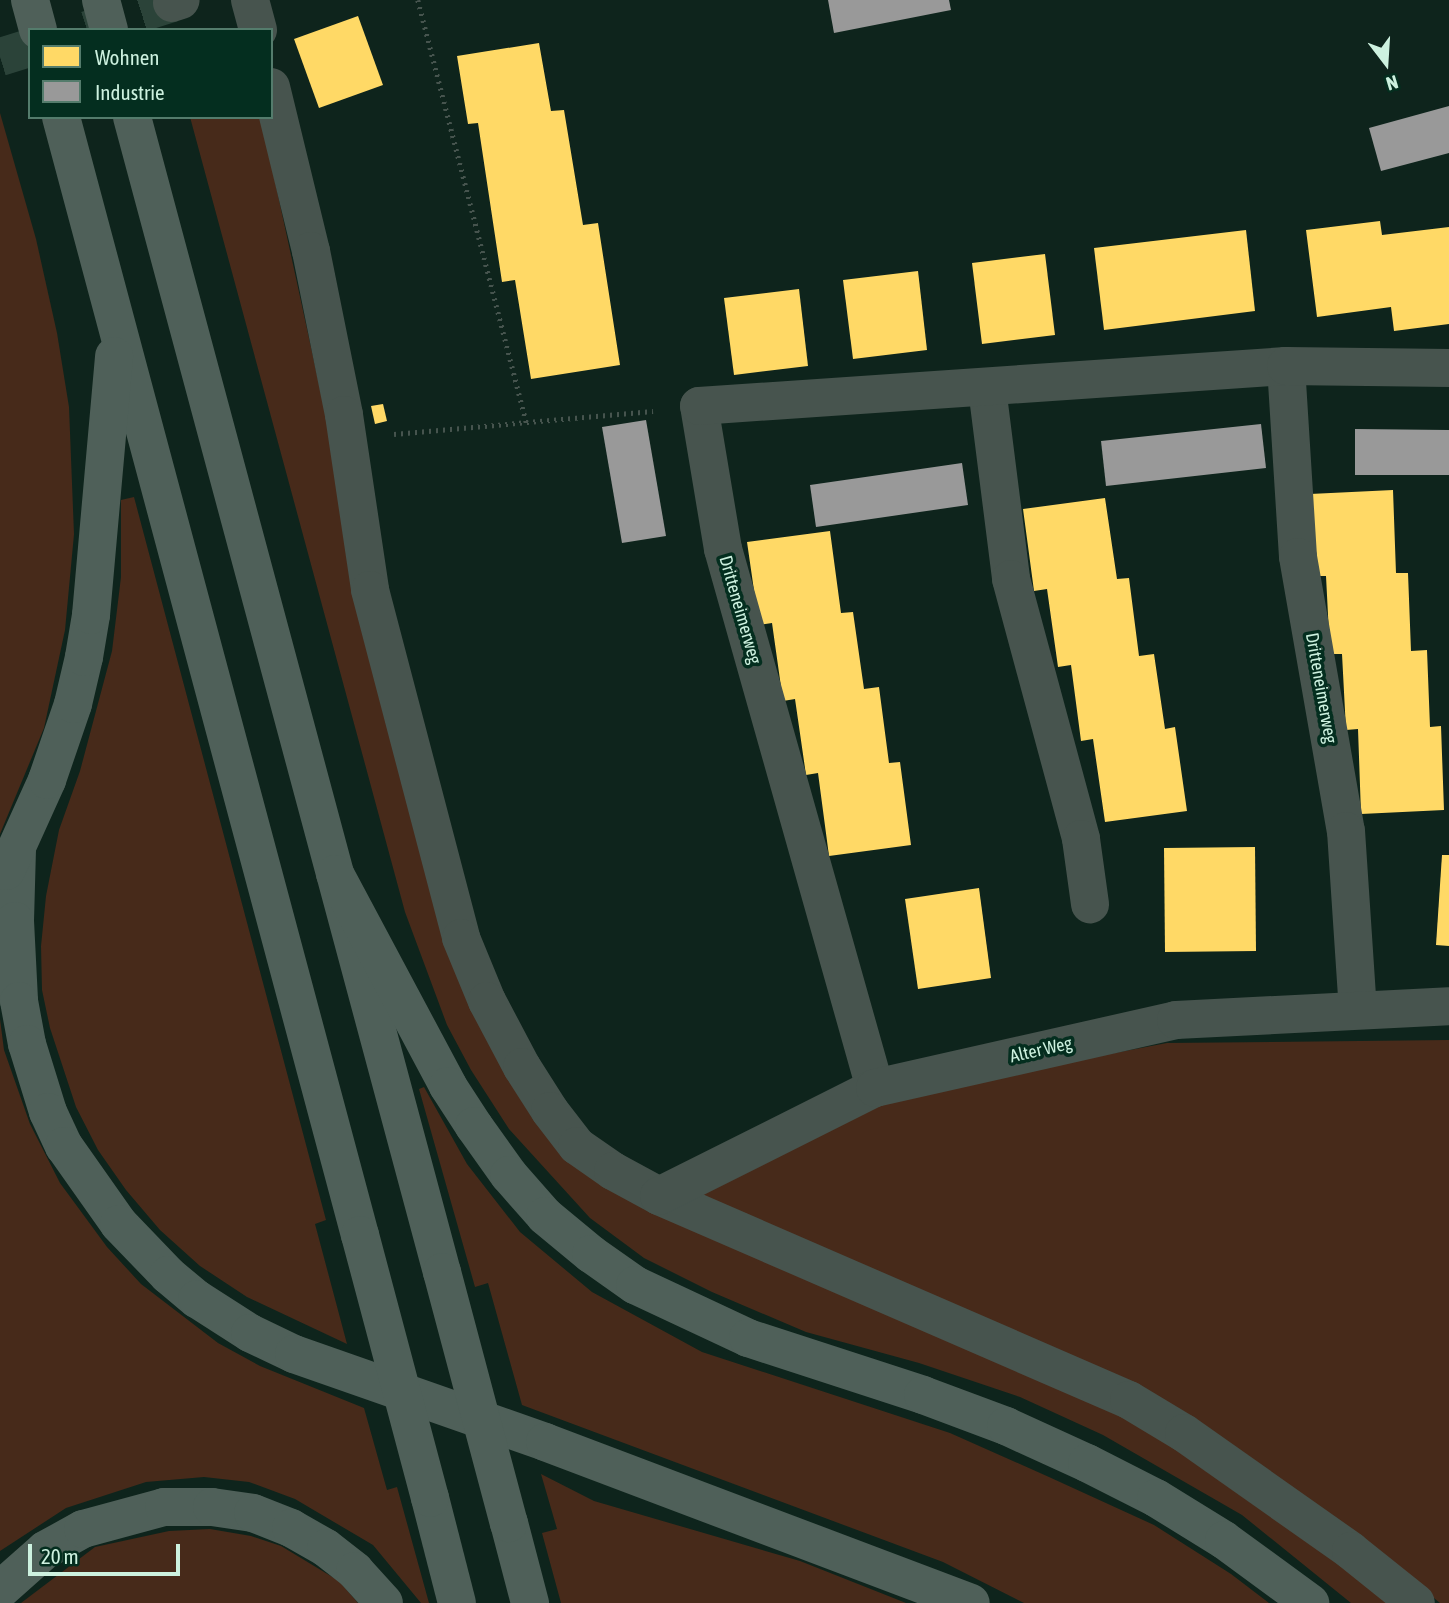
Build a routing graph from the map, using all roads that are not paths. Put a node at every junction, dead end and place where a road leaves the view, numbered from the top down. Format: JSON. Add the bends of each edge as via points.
{"nodes":[{"id":1,"x":30,"y":0,"type":"edge"},
{"id":2,"x":101,"y":0,"type":"edge"},
{"id":3,"x":250,"y":0,"type":"edge"},
{"id":4,"x":37,"y":28,"type":"edge"},
{"id":5,"x":108,"y":28,"type":"edge"},
{"id":6,"x":257,"y":28,"type":"edge"},
{"id":7,"x":273,"y":95,"type":"edge"},
{"id":8,"x":62,"y":119,"type":"edge"},
{"id":9,"x":133,"y":119,"type":"edge"},
{"id":10,"x":117,"y":330,"type":"junction"},
{"id":11,"x":1286,"y":366,"type":"junction"},
{"id":12,"x":1449,"y":368,"type":"edge"},
{"id":13,"x":987,"y":388,"type":"junction"},
{"id":14,"x":17,"y":849,"type":"junction"},
{"id":15,"x":335,"y":874,"type":"junction"},
{"id":16,"x":0,"y":882,"type":"edge"},
{"id":17,"x":1090,"y":904,"type":"dead end"},
{"id":18,"x":1449,"y":1006,"type":"edge"},
{"id":19,"x":1358,"y":1010,"type":"junction"},
{"id":20,"x":875,"y":1088,"type":"junction"},
{"id":21,"x":659,"y":1196,"type":"junction"},
{"id":22,"x":0,"y":1590,"type":"edge"},
{"id":23,"x":384,"y":1603,"type":"edge"},
{"id":24,"x":457,"y":1603,"type":"edge"},
{"id":25,"x":530,"y":1603,"type":"edge"},
{"id":26,"x":971,"y":1603,"type":"edge"},
{"id":27,"x":1310,"y":1603,"type":"edge"},
{"id":28,"x":1416,"y":1603,"type":"edge"}],
"edges":[{"from":1,"to":4,"type":"highway"},
{"from":2,"to":5,"type":"highway","bridge":true},
{"from":3,"to":6,"type":"street"},
{"from":7,"to":21,"type":"street","via":[[311,251],[370,590],[461,937],[486,1001],[550,1111],[578,1146]]},
{"from":8,"to":10,"type":"highway"},
{"from":9,"to":15,"type":"highway"},
{"from":10,"to":14,"type":"highway","via":[[84,657],[60,746]]},
{"from":10,"to":24,"type":"highway","bridge":true},
{"from":11,"to":12,"type":"street"},
{"from":11,"to":13,"type":"street"},
{"from":11,"to":19,"type":"street","name":"Dritteneimerweg","via":[[1298,557],[1346,831]]},
{"from":13,"to":17,"type":"street","via":[[1012,579],[1082,839]]},
{"from":13,"to":20,"type":"street","name":"Dritteneimerweg","via":[[699,406],[723,549]]},
{"from":14,"to":16,"type":"highway"},
{"from":14,"to":26,"type":"highway","via":[[19,1001],[48,1112],[71,1156],[119,1224],[197,1298],[250,1333],[294,1354],[545,1442]]},
{"from":15,"to":25,"type":"highway","bridge":true},
{"from":15,"to":27,"type":"highway","via":[[474,1126],[545,1216],[591,1254],[635,1285],[748,1338],[923,1395],[1006,1426],[1087,1464],[1156,1498],[1224,1540]]},
{"from":18,"to":19,"type":"street","name":"Alter Weg"},
{"from":19,"to":20,"type":"street","name":"Alter Weg","via":[[1176,1020]]},
{"from":20,"to":21,"type":"street","name":"Alter Weg"},
{"from":21,"to":28,"type":"street","via":[[1129,1400],[1184,1433],[1351,1551]]},
{"from":22,"to":23,"type":"highway","via":[[45,1550],[83,1529],[163,1507],[212,1507],[253,1513],[291,1528],[355,1571]]}]}
